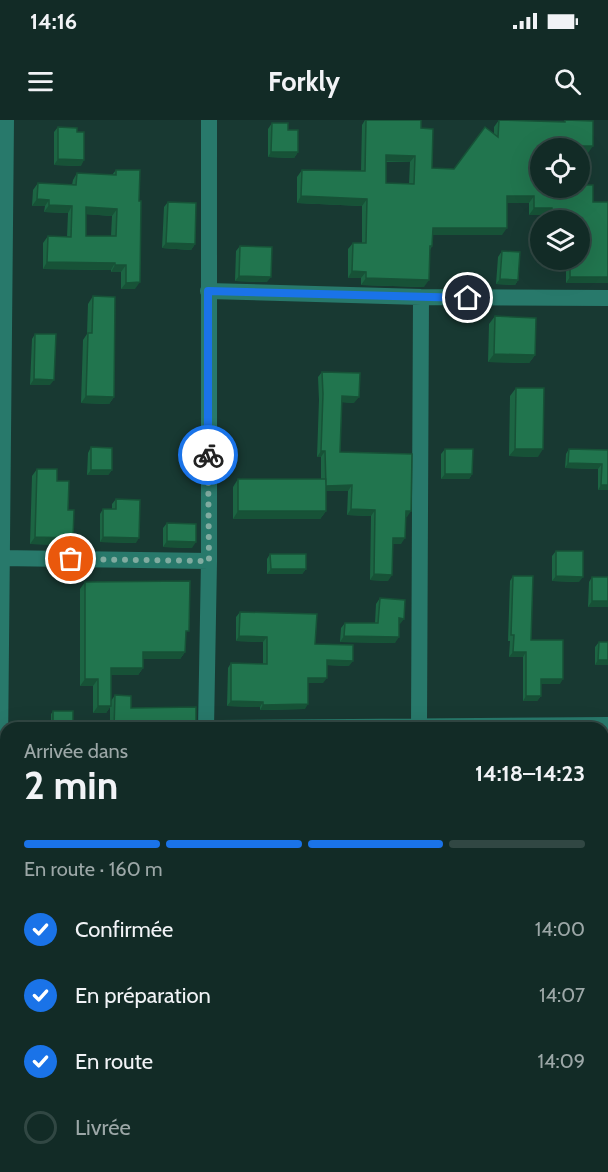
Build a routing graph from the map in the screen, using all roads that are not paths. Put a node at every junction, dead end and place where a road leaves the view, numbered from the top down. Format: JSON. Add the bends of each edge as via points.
{"nodes":[{"id":1,"x":6,"y":120,"type":"edge"},
{"id":2,"x":209,"y":120,"type":"edge"},
{"id":3,"x":208,"y":291,"type":"junction"},
{"id":4,"x":421,"y":297,"type":"junction"},
{"id":5,"x":608,"y":298,"type":"edge"},
{"id":6,"x":1,"y":558,"type":"edge"},
{"id":7,"x":209,"y":561,"type":"junction"},
{"id":8,"x":0,"y":722,"type":"edge"},
{"id":9,"x":206,"y":722,"type":"edge"},
{"id":10,"x":419,"y":722,"type":"edge"}],
"edges":[{"from":1,"to":6,"type":"street"},
{"from":2,"to":3,"type":"street"},
{"from":3,"to":4,"type":"street"},
{"from":3,"to":7,"type":"street"},
{"from":4,"to":5,"type":"street"},
{"from":4,"to":10,"type":"street"},
{"from":6,"to":7,"type":"street"},
{"from":6,"to":8,"type":"street"},
{"from":7,"to":9,"type":"street"}]}
